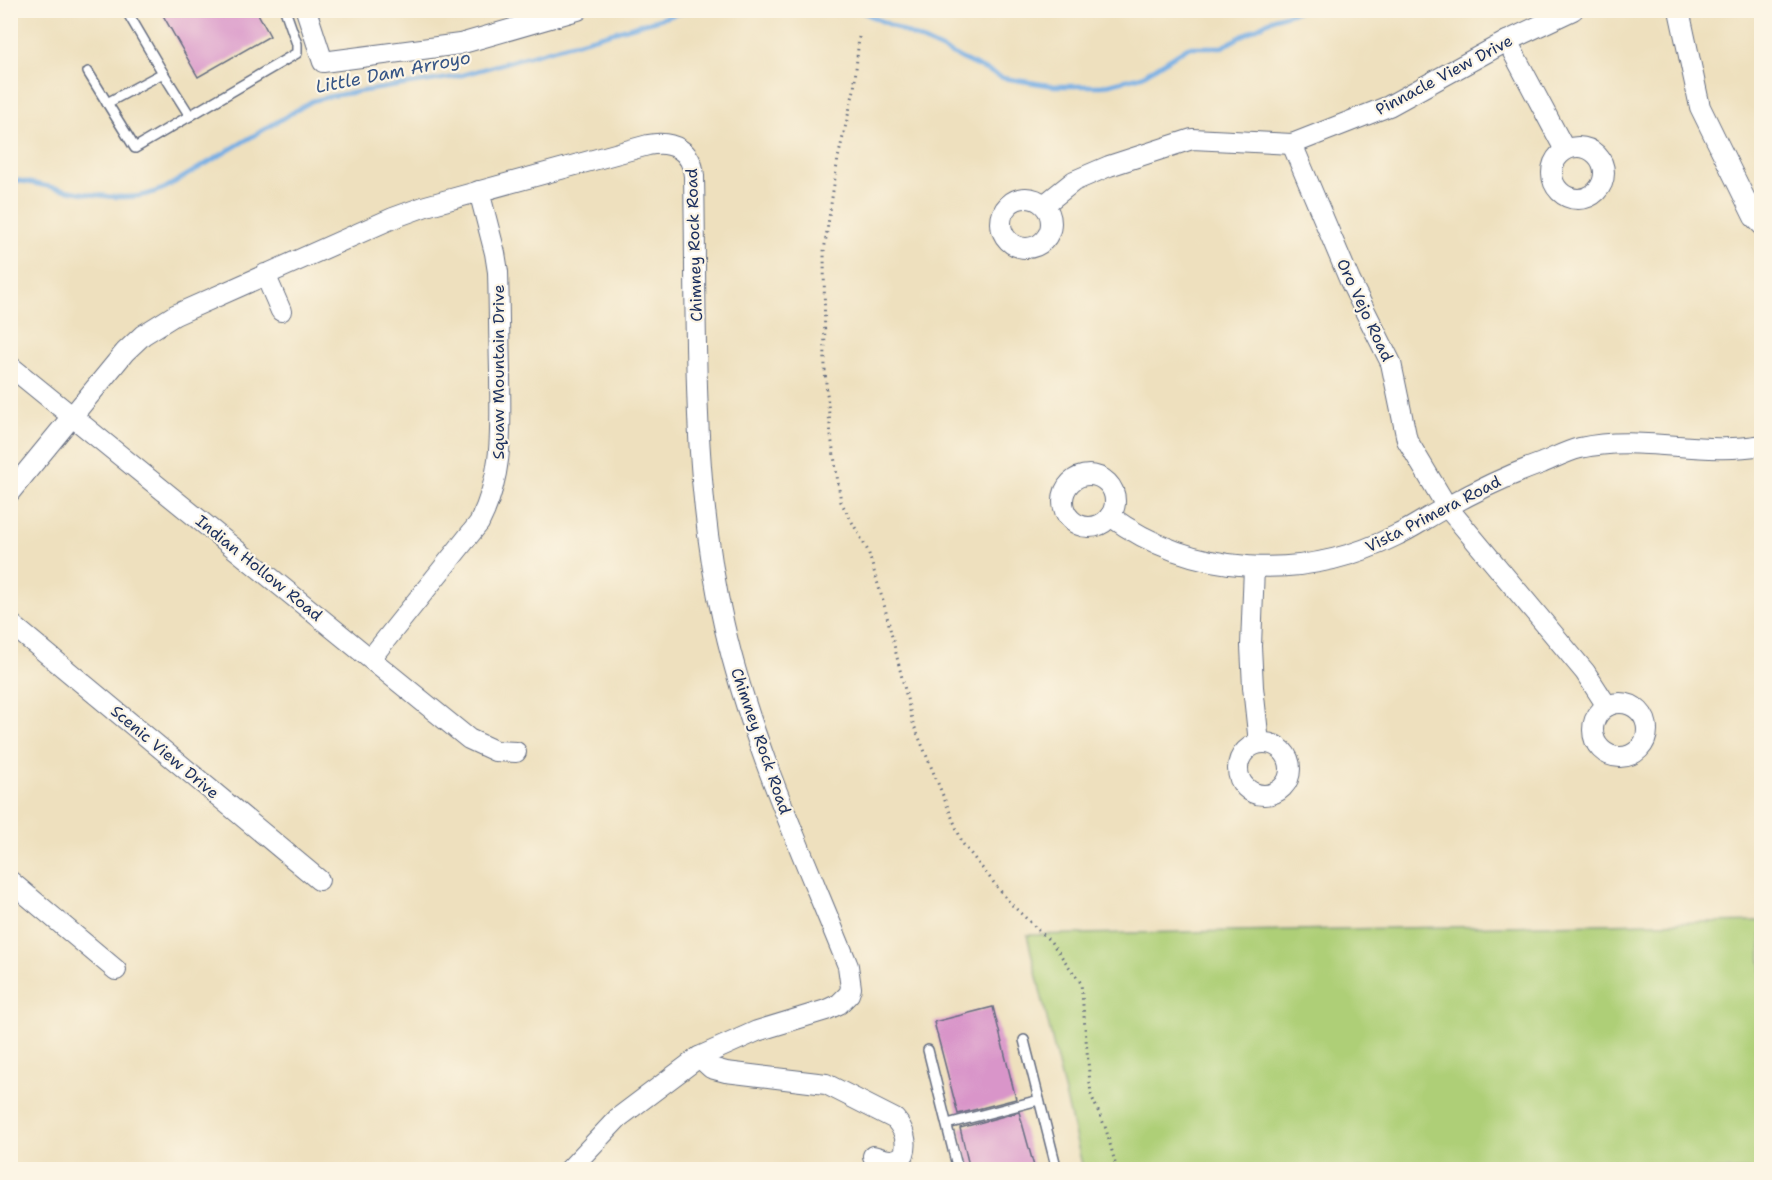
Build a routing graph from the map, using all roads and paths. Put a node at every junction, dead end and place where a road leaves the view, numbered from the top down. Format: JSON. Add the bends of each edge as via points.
{"nodes":[{"id":1,"x":126,"y":10,"type":"edge"},
{"id":2,"x":285,"y":10,"type":"edge"},
{"id":3,"x":306,"y":10,"type":"edge"},
{"id":4,"x":578,"y":10,"type":"edge"},
{"id":5,"x":1573,"y":10,"type":"edge"},
{"id":6,"x":1679,"y":10,"type":"edge"},
{"id":7,"x":859,"y":37,"type":"dead end"},
{"id":8,"x":1507,"y":41,"type":"junction"},
{"id":9,"x":88,"y":72,"type":"dead end"},
{"id":10,"x":163,"y":73,"type":"junction"},
{"id":11,"x":107,"y":103,"type":"junction"},
{"id":12,"x":190,"y":116,"type":"junction"},
{"id":13,"x":1292,"y":144,"type":"junction"},
{"id":14,"x":1565,"y":150,"type":"dead end"},
{"id":15,"x":479,"y":191,"type":"junction"},
{"id":16,"x":1044,"y":205,"type":"dead end"},
{"id":17,"x":1761,"y":225,"type":"edge"},
{"id":18,"x":265,"y":274,"type":"junction"},
{"id":19,"x":282,"y":311,"type":"dead end"},
{"id":20,"x":10,"y":366,"type":"edge"},
{"id":21,"x":72,"y":416,"type":"junction"},
{"id":22,"x":1761,"y":446,"type":"edge"},
{"id":23,"x":10,"y":492,"type":"edge"},
{"id":24,"x":1447,"y":507,"type":"junction"},
{"id":25,"x":1110,"y":516,"type":"dead end"},
{"id":26,"x":1254,"y":567,"type":"junction"},
{"id":27,"x":10,"y":623,"type":"edge"},
{"id":28,"x":371,"y":658,"type":"junction"},
{"id":29,"x":1607,"y":706,"type":"dead end"},
{"id":30,"x":1259,"y":743,"type":"dead end"},
{"id":31,"x":516,"y":752,"type":"dead end"},
{"id":32,"x":319,"y":880,"type":"dead end"},
{"id":33,"x":10,"y":881,"type":"edge"},
{"id":34,"x":116,"y":970,"type":"dead end"},
{"id":35,"x":1024,"y":1041,"type":"dead end"},
{"id":36,"x":928,"y":1050,"type":"dead end"},
{"id":37,"x":699,"y":1057,"type":"junction"},
{"id":38,"x":1039,"y":1100,"type":"junction"},
{"id":39,"x":947,"y":1124,"type":"junction"},
{"id":40,"x":873,"y":1156,"type":"dead end"},
{"id":41,"x":569,"y":1170,"type":"edge"},
{"id":42,"x":958,"y":1170,"type":"edge"},
{"id":43,"x":1057,"y":1170,"type":"edge"},
{"id":44,"x":1117,"y":1170,"type":"edge"}],
"edges":[{"from":1,"to":10,"type":"lane"},
{"from":2,"to":12,"type":"lane","via":[[297,53]]},
{"from":3,"to":4,"type":"street","via":[[323,62],[460,44]]},
{"from":5,"to":8,"type":"street","name":"Pinnacle View Drive"},
{"from":6,"to":17,"type":"street","via":[[1700,107]]},
{"from":7,"to":44,"type":"path","via":[[854,90],[838,158],[824,251],[825,372],[841,502],[868,551],[913,723],[963,844],[1010,903],[1052,942],[1081,983],[1091,1095],[1106,1129]]},
{"from":8,"to":13,"type":"street","name":"Pinnacle View Drive","via":[[1389,106]]},
{"from":8,"to":14,"type":"street"},
{"from":9,"to":11,"type":"lane"},
{"from":10,"to":11,"type":"lane"},
{"from":10,"to":12,"type":"lane"},
{"from":11,"to":12,"type":"lane","via":[[135,148]]},
{"from":13,"to":16,"type":"street","name":"Pinnacle View Drive","via":[[1192,139],[1074,181]]},
{"from":13,"to":24,"type":"street","name":"Oro Vejo Road","via":[[1350,281],[1391,363],[1407,440]]},
{"from":15,"to":18,"type":"street","name":"Chimney Rock Road","via":[[393,218]]},
{"from":15,"to":28,"type":"street","name":"Squaw Mountain Drive","via":[[498,272],[500,436],[496,477],[478,523]]},
{"from":15,"to":37,"type":"street","name":"Chimney Rock Road","via":[[655,143],[675,146],[692,163],[699,441],[716,585],[750,718],[851,980],[849,994],[832,1007],[757,1031]]},
{"from":18,"to":19,"type":"street"},
{"from":18,"to":21,"type":"street","name":"Chimney Rock Road","via":[[148,331],[125,352]]},
{"from":20,"to":21,"type":"street","name":"Indian Hollow Road"},
{"from":21,"to":23,"type":"street","name":"Chimney Rock Road"},
{"from":21,"to":28,"type":"street","name":"Indian Hollow Road"},
{"from":22,"to":24,"type":"street","name":"Vista Primera Road","via":[[1730,449],[1628,443],[1578,449],[1514,474]]},
{"from":24,"to":26,"type":"street","name":"Vista Primera Road","via":[[1396,536],[1352,554],[1304,564]]},
{"from":24,"to":29,"type":"street","name":"Oro Vejo Road","via":[[1585,672]]},
{"from":25,"to":26,"type":"street","name":"Vista Primera Road","via":[[1174,551]]},
{"from":26,"to":30,"type":"street","via":[[1251,646]]},
{"from":27,"to":32,"type":"street","name":"Scenic View Drive"},
{"from":28,"to":31,"type":"street","name":"Indian Hollow Road","via":[[477,744],[495,751]]},
{"from":33,"to":34,"type":"street"},
{"from":35,"to":38,"type":"lane"},
{"from":36,"to":39,"type":"lane"},
{"from":37,"to":40,"type":"street","via":[[719,1071],[831,1085],[895,1119],[905,1136],[904,1155],[890,1160]]},
{"from":37,"to":41,"type":"street","via":[[618,1118]]},
{"from":38,"to":39,"type":"lane"},
{"from":38,"to":43,"type":"lane"},
{"from":39,"to":42,"type":"lane"}]}
